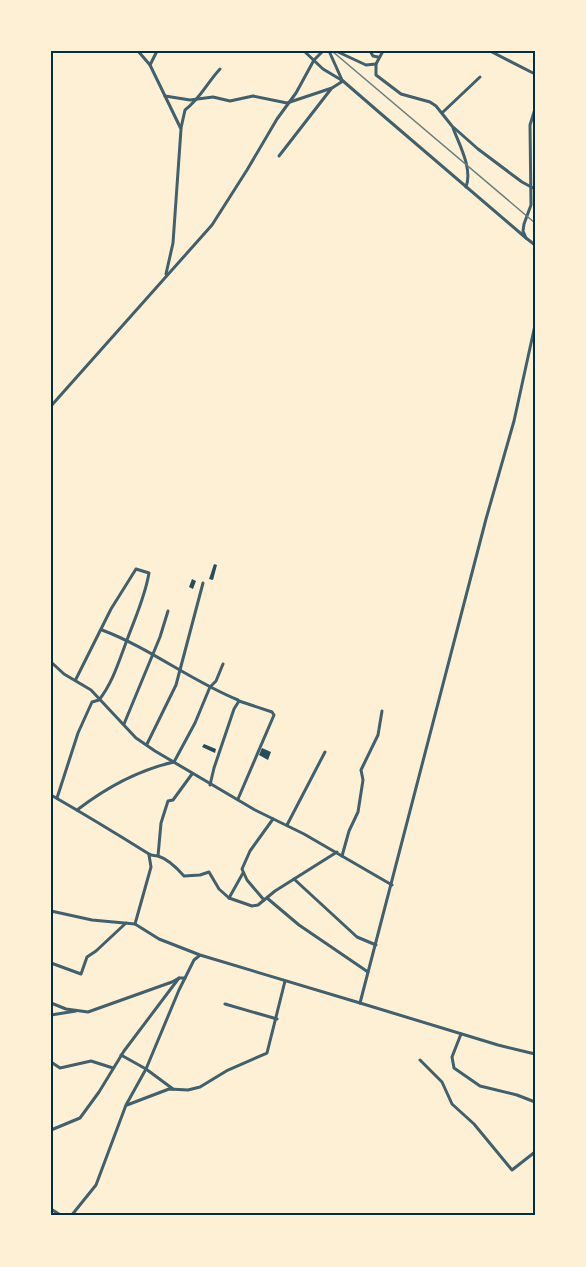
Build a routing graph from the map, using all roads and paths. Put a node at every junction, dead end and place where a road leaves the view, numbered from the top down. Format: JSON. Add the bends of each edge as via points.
{"nodes":[{"id":1,"x":138,"y":51,"type":"edge"},
{"id":2,"x":157,"y":51,"type":"edge"},
{"id":3,"x":304,"y":51,"type":"edge"},
{"id":4,"x":323,"y":51,"type":"edge"},
{"id":5,"x":329,"y":51,"type":"edge"},
{"id":6,"x":336,"y":51,"type":"edge"},
{"id":7,"x":370,"y":51,"type":"edge"},
{"id":8,"x":383,"y":51,"type":"edge"},
{"id":9,"x":490,"y":51,"type":"edge"},
{"id":10,"x":378,"y":57,"type":"junction"},
{"id":11,"x":314,"y":60,"type":"junction"},
{"id":12,"x":376,"y":64,"type":"junction"},
{"id":13,"x":150,"y":65,"type":"junction"},
{"id":14,"x":220,"y":69,"type":"dead end"},
{"id":15,"x":535,"y":74,"type":"edge"},
{"id":16,"x":480,"y":77,"type":"dead end"},
{"id":17,"x":343,"y":81,"type":"junction"},
{"id":18,"x":332,"y":88,"type":"junction"},
{"id":19,"x":165,"y":96,"type":"junction"},
{"id":20,"x":198,"y":100,"type":"junction"},
{"id":21,"x":287,"y":103,"type":"junction"},
{"id":22,"x":535,"y":109,"type":"edge"},
{"id":23,"x":443,"y":112,"type":"junction"},
{"id":24,"x":452,"y":126,"type":"junction"},
{"id":25,"x":181,"y":129,"type":"junction"},
{"id":26,"x":279,"y":156,"type":"dead end"},
{"id":27,"x":466,"y":186,"type":"junction"},
{"id":28,"x":530,"y":186,"type":"junction"},
{"id":29,"x":535,"y":189,"type":"edge"},
{"id":30,"x":526,"y":238,"type":"junction"},
{"id":31,"x":535,"y":245,"type":"edge"},
{"id":32,"x":165,"y":279,"type":"junction"},
{"id":33,"x":535,"y":325,"type":"edge"},
{"id":34,"x":51,"y":406,"type":"edge"},
{"id":35,"x":203,"y":583,"type":"dead end"},
{"id":36,"x":168,"y":610,"type":"dead end"},
{"id":37,"x":102,"y":630,"type":"junction"},
{"id":38,"x":127,"y":639,"type":"junction"},
{"id":39,"x":152,"y":653,"type":"junction"},
{"id":40,"x":51,"y":662,"type":"edge"},
{"id":41,"x":223,"y":664,"type":"dead end"},
{"id":42,"x":180,"y":669,"type":"junction"},
{"id":43,"x":76,"y":680,"type":"junction"},
{"id":44,"x":210,"y":687,"type":"junction"},
{"id":45,"x":99,"y":700,"type":"junction"},
{"id":46,"x":239,"y":701,"type":"junction"},
{"id":47,"x":382,"y":711,"type":"dead end"},
{"id":48,"x":123,"y":724,"type":"junction"},
{"id":49,"x":147,"y":745,"type":"junction"},
{"id":50,"x":325,"y":752,"type":"dead end"},
{"id":51,"x":174,"y":762,"type":"junction"},
{"id":52,"x":192,"y":774,"type":"junction"},
{"id":53,"x":210,"y":785,"type":"junction"},
{"id":54,"x":51,"y":795,"type":"edge"},
{"id":55,"x":57,"y":798,"type":"junction"},
{"id":56,"x":238,"y":800,"type":"junction"},
{"id":57,"x":77,"y":810,"type":"junction"},
{"id":58,"x":273,"y":819,"type":"junction"},
{"id":59,"x":287,"y":825,"type":"junction"},
{"id":60,"x":337,"y":852,"type":"junction"},
{"id":61,"x":149,"y":855,"type":"junction"},
{"id":62,"x":158,"y":856,"type":"junction"},
{"id":63,"x":342,"y":856,"type":"junction"},
{"id":64,"x":243,"y":873,"type":"junction"},
{"id":65,"x":293,"y":879,"type":"junction"},
{"id":66,"x":392,"y":885,"type":"junction"},
{"id":67,"x":229,"y":898,"type":"junction"},
{"id":68,"x":266,"y":899,"type":"junction"},
{"id":69,"x":51,"y":911,"type":"edge"},
{"id":70,"x":126,"y":923,"type":"junction"},
{"id":71,"x":135,"y":924,"type":"junction"},
{"id":72,"x":376,"y":945,"type":"junction"},
{"id":73,"x":200,"y":955,"type":"junction"},
{"id":74,"x":51,"y":963,"type":"edge"},
{"id":75,"x":368,"y":972,"type":"junction"},
{"id":76,"x":179,"y":978,"type":"junction"},
{"id":77,"x":186,"y":978,"type":"junction"},
{"id":78,"x":285,"y":981,"type":"junction"},
{"id":79,"x":51,"y":1003,"type":"edge"},
{"id":80,"x":360,"y":1003,"type":"junction"},
{"id":81,"x":225,"y":1004,"type":"dead end"},
{"id":82,"x":78,"y":1011,"type":"junction"},
{"id":83,"x":51,"y":1015,"type":"edge"},
{"id":84,"x":277,"y":1019,"type":"junction"},
{"id":85,"x":461,"y":1034,"type":"junction"},
{"id":86,"x":535,"y":1054,"type":"edge"},
{"id":87,"x":121,"y":1055,"type":"junction"},
{"id":88,"x":420,"y":1060,"type":"dead end"},
{"id":89,"x":51,"y":1062,"type":"edge"},
{"id":90,"x":113,"y":1068,"type":"junction"},
{"id":91,"x":146,"y":1069,"type":"junction"},
{"id":92,"x":173,"y":1089,"type":"junction"},
{"id":93,"x":535,"y":1102,"type":"edge"},
{"id":94,"x":126,"y":1106,"type":"junction"},
{"id":95,"x":51,"y":1130,"type":"edge"},
{"id":96,"x":535,"y":1152,"type":"edge"},
{"id":97,"x":51,"y":1209,"type":"edge"},
{"id":98,"x":62,"y":1216,"type":"edge"},
{"id":99,"x":71,"y":1216,"type":"edge"}],
"edges":[{"from":1,"to":13,"type":"street"},
{"from":2,"to":13,"type":"street"},
{"from":3,"to":11,"type":"street"},
{"from":4,"to":11,"type":"street"},
{"from":5,"to":17,"type":"street"},
{"from":6,"to":12,"type":"street","via":[[366,65]]},
{"from":7,"to":10,"type":"street"},
{"from":8,"to":10,"type":"street"},
{"from":9,"to":15,"type":"street"},
{"from":10,"to":12,"type":"street"},
{"from":11,"to":17,"type":"street"},
{"from":11,"to":21,"type":"street"},
{"from":12,"to":23,"type":"street","via":[[376,75],[401,94],[430,102]]},
{"from":13,"to":19,"type":"street"},
{"from":14,"to":20,"type":"street"},
{"from":16,"to":23,"type":"street"},
{"from":17,"to":18,"type":"street"},
{"from":17,"to":27,"type":"street"},
{"from":18,"to":21,"type":"street"},
{"from":18,"to":26,"type":"street"},
{"from":19,"to":20,"type":"street"},
{"from":19,"to":25,"type":"street"},
{"from":20,"to":21,"type":"street","via":[[213,97],[237,101],[253,96]]},
{"from":20,"to":25,"type":"street","via":[[184,110]]},
{"from":21,"to":32,"type":"street","via":[[212,225]]},
{"from":22,"to":28,"type":"street","via":[[530,125]]},
{"from":23,"to":24,"type":"street"},
{"from":24,"to":27,"type":"street","via":[[465,160]]},
{"from":24,"to":28,"type":"street"},
{"from":25,"to":32,"type":"street","via":[[173,243]]},
{"from":27,"to":30,"type":"street"},
{"from":28,"to":29,"type":"street"},
{"from":28,"to":30,"type":"street","via":[[530,211],[523,231]]},
{"from":30,"to":31,"type":"street"},
{"from":32,"to":34,"type":"street"},
{"from":33,"to":66,"type":"street","via":[[514,421]]},
{"from":35,"to":42,"type":"street"},
{"from":36,"to":39,"type":"street"},
{"from":37,"to":38,"type":"street"},
{"from":37,"to":38,"type":"street","via":[[136,569],[149,573]]},
{"from":37,"to":43,"type":"street"},
{"from":38,"to":39,"type":"street"},
{"from":38,"to":45,"type":"street","via":[[109,687]]},
{"from":39,"to":42,"type":"street"},
{"from":39,"to":48,"type":"street"},
{"from":40,"to":43,"type":"street"},
{"from":41,"to":44,"type":"street"},
{"from":42,"to":44,"type":"street"},
{"from":42,"to":49,"type":"street"},
{"from":43,"to":45,"type":"street"},
{"from":44,"to":46,"type":"street"},
{"from":44,"to":51,"type":"street"},
{"from":45,"to":48,"type":"street"},
{"from":45,"to":55,"type":"street","via":[[92,702],[82,723]]},
{"from":46,"to":53,"type":"street"},
{"from":46,"to":56,"type":"street","via":[[274,715]]},
{"from":47,"to":63,"type":"street","via":[[378,735],[361,770],[358,812]]},
{"from":48,"to":49,"type":"street"},
{"from":49,"to":51,"type":"street"},
{"from":50,"to":59,"type":"street"},
{"from":51,"to":52,"type":"street"},
{"from":51,"to":57,"type":"street","via":[[148,768],[103,790]]},
{"from":52,"to":53,"type":"street"},
{"from":52,"to":62,"type":"street","via":[[173,800],[168,801]]},
{"from":53,"to":56,"type":"street"},
{"from":54,"to":55,"type":"street"},
{"from":55,"to":57,"type":"street"},
{"from":56,"to":58,"type":"street"},
{"from":57,"to":61,"type":"street"},
{"from":58,"to":59,"type":"street"},
{"from":58,"to":64,"type":"street","via":[[250,851]]},
{"from":59,"to":60,"type":"street"},
{"from":60,"to":63,"type":"street"},
{"from":60,"to":65,"type":"street"},
{"from":61,"to":62,"type":"street"},
{"from":61,"to":71,"type":"street","via":[[151,867]]},
{"from":62,"to":67,"type":"street","via":[[184,876],[209,872]]},
{"from":63,"to":66,"type":"street"},
{"from":64,"to":67,"type":"street"},
{"from":64,"to":68,"type":"street"},
{"from":65,"to":68,"type":"street"},
{"from":65,"to":72,"type":"street","via":[[357,937]]},
{"from":66,"to":72,"type":"street"},
{"from":67,"to":68,"type":"street","via":[[252,906]]},
{"from":68,"to":75,"type":"street"},
{"from":69,"to":70,"type":"street"},
{"from":70,"to":71,"type":"street"},
{"from":70,"to":74,"type":"street","via":[[87,957],[81,974]]},
{"from":71,"to":73,"type":"street","via":[[159,939]]},
{"from":72,"to":75,"type":"street"},
{"from":73,"to":77,"type":"street"},
{"from":73,"to":78,"type":"street"},
{"from":75,"to":80,"type":"street"},
{"from":76,"to":77,"type":"street"},
{"from":76,"to":82,"type":"street","via":[[88,1012]]},
{"from":76,"to":87,"type":"street"},
{"from":77,"to":91,"type":"street"},
{"from":78,"to":80,"type":"street"},
{"from":78,"to":84,"type":"street"},
{"from":79,"to":82,"type":"street"},
{"from":80,"to":85,"type":"street"},
{"from":81,"to":84,"type":"street"},
{"from":82,"to":83,"type":"street"},
{"from":84,"to":92,"type":"street","via":[[267,1053],[200,1087]]},
{"from":85,"to":86,"type":"street"},
{"from":85,"to":93,"type":"street","via":[[452,1057],[454,1068],[484,1087]]},
{"from":87,"to":90,"type":"street"},
{"from":87,"to":91,"type":"street"},
{"from":88,"to":96,"type":"street","via":[[512,1170]]},
{"from":89,"to":90,"type":"street","via":[[60,1068],[91,1061]]},
{"from":90,"to":95,"type":"street","via":[[80,1118]]},
{"from":91,"to":92,"type":"street"},
{"from":91,"to":94,"type":"street"},
{"from":92,"to":94,"type":"street"},
{"from":94,"to":99,"type":"street","via":[[96,1185]]},
{"from":97,"to":98,"type":"street"}]}
